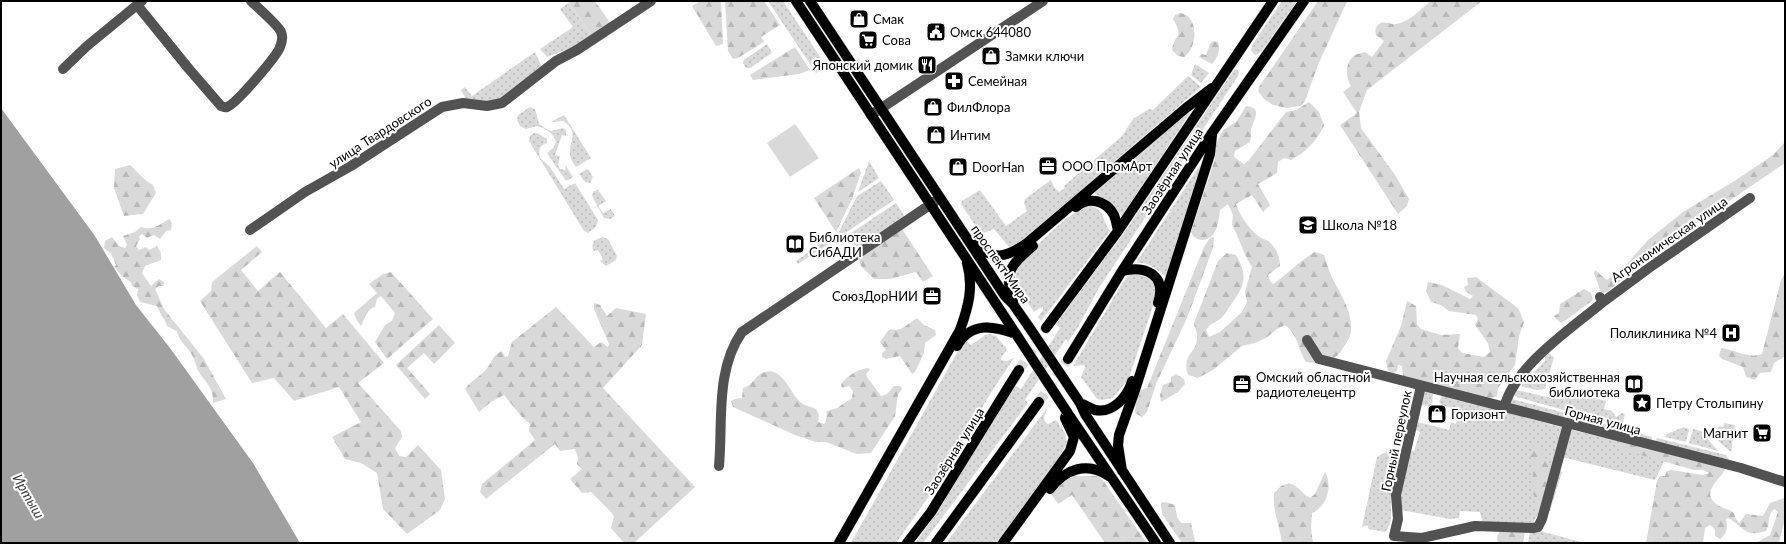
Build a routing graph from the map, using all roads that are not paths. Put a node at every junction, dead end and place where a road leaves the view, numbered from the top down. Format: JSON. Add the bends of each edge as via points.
{"nodes":[{"id":1,"x":251,"y":1,"type":"edge"},
{"id":2,"x":651,"y":1,"type":"edge"},
{"id":3,"x":796,"y":1,"type":"edge"},
{"id":4,"x":810,"y":1,"type":"edge"},
{"id":5,"x":1043,"y":1,"type":"edge"},
{"id":6,"x":1273,"y":1,"type":"edge"},
{"id":7,"x":1304,"y":1,"type":"edge"},
{"id":8,"x":139,"y":3,"type":"edge"},
{"id":9,"x":63,"y":69,"type":"dead end"},
{"id":10,"x":1218,"y":84,"type":"junction"},
{"id":11,"x":881,"y":109,"type":"junction"},
{"id":12,"x":871,"y":115,"type":"junction"},
{"id":13,"x":1212,"y":133,"type":"junction"},
{"id":14,"x":940,"y":198,"type":"junction"},
{"id":15,"x":1750,"y":198,"type":"dead end"},
{"id":16,"x":930,"y":204,"type":"junction"},
{"id":17,"x":250,"y":230,"type":"dead end"},
{"id":18,"x":1118,"y":231,"type":"junction"},
{"id":19,"x":966,"y":236,"type":"junction"},
{"id":20,"x":957,"y":244,"type":"junction"},
{"id":21,"x":1122,"y":271,"type":"junction"},
{"id":22,"x":1013,"y":304,"type":"junction"},
{"id":23,"x":1046,"y":328,"type":"tunnel mouth"},
{"id":24,"x":1016,"y":334,"type":"junction"},
{"id":25,"x":1307,"y":340,"type":"dead end"},
{"id":26,"x":1068,"y":359,"type":"tunnel mouth"},
{"id":27,"x":1019,"y":370,"type":"tunnel mouth"},
{"id":28,"x":1421,"y":386,"type":"junction"},
{"id":29,"x":1038,"y":402,"type":"tunnel mouth"},
{"id":30,"x":1080,"y":403,"type":"junction"},
{"id":31,"x":1504,"y":408,"type":"junction"},
{"id":32,"x":1067,"y":412,"type":"junction"},
{"id":33,"x":1568,"y":424,"type":"junction"},
{"id":34,"x":719,"y":466,"type":"dead end"},
{"id":35,"x":1122,"y":470,"type":"junction"},
{"id":36,"x":1112,"y":478,"type":"junction"},
{"id":37,"x":1785,"y":482,"type":"edge"},
{"id":38,"x":839,"y":543,"type":"edge"},
{"id":39,"x":847,"y":543,"type":"edge"},
{"id":40,"x":908,"y":543,"type":"edge"},
{"id":41,"x":936,"y":543,"type":"edge"},
{"id":42,"x":1003,"y":543,"type":"edge"},
{"id":43,"x":1009,"y":543,"type":"edge"},
{"id":44,"x":1156,"y":543,"type":"edge"},
{"id":45,"x":1170,"y":543,"type":"edge"}],
"edges":[{"from":1,"to":8,"type":"street","via":[[281,30],[282,40],[280,48],[270,61],[228,107],[221,106],[189,69]]},
{"from":2,"to":17,"type":"street","name":"улица Твардовского","via":[[556,61],[502,103],[487,106],[463,103],[442,107],[351,166],[305,192]]},
{"from":3,"to":12,"type":"main road","name":"проспект Мира"},
{"from":4,"to":11,"type":"main road","name":"проспект Мира"},
{"from":5,"to":11,"type":"street"},
{"from":6,"to":10,"type":"main road","name":"Заозёрная улица"},
{"from":7,"to":13,"type":"main road","name":"Заозёрная улица"},
{"from":8,"to":9,"type":"street"},
{"from":10,"to":18,"type":"main road","name":"Заозёрная улица"},
{"from":10,"to":19,"type":"main road","via":[[1014,252],[994,256],[980,249]]},
{"from":11,"to":12,"type":"street"},
{"from":11,"to":14,"type":"main road","name":"проспект Мира"},
{"from":12,"to":16,"type":"main road","name":"проспект Мира"},
{"from":13,"to":21,"type":"main road","name":"Заозёрная улица"},
{"from":13,"to":35,"type":"main road","via":[[1210,154],[1119,436]]},
{"from":14,"to":16,"type":"street"},
{"from":14,"to":19,"type":"main road","name":"проспект Мира"},
{"from":15,"to":31,"type":"street","name":"Агрономическая улица","via":[[1602,300],[1551,343],[1517,381],[1507,396]]},
{"from":16,"to":20,"type":"main road","name":"проспект Мира"},
{"from":16,"to":34,"type":"street","via":[[742,332],[731,353],[725,376]]},
{"from":18,"to":22,"type":"main road","via":[[1114,215],[1106,206],[1093,200],[1082,202],[1014,263],[1008,280]]},
{"from":18,"to":23,"type":"main road","name":"Заозёрная улица"},
{"from":19,"to":22,"type":"main road","name":"проспект Мира","via":[[1005,296]]},
{"from":20,"to":24,"type":"main road","name":"проспект Мира"},
{"from":20,"to":38,"type":"main road","via":[[967,264],[971,284],[969,304],[960,330]]},
{"from":21,"to":26,"type":"main road","name":"Заозёрная улица"},
{"from":21,"to":30,"type":"main road","via":[[1139,268],[1151,273],[1159,283],[1161,294],[1129,391],[1120,402],[1105,410],[1095,410]]},
{"from":22,"to":30,"type":"main road","name":"проспект Мира","bridge":true},
{"from":24,"to":32,"type":"main road","name":"проспект Мира","bridge":true},
{"from":24,"to":39,"type":"main road","via":[[987,326],[965,335],[959,342]]},
{"from":25,"to":28,"type":"street","name":"Горная улица","via":[[1319,359]]},
{"from":27,"to":40,"type":"main road","name":"Заозёрная улица","via":[[931,512]]},
{"from":28,"to":31,"type":"street","name":"Горная улица"},
{"from":28,"to":33,"type":"street","name":"Горный переулок","via":[[1396,495],[1398,519],[1394,536],[1422,538],[1475,526],[1538,527]]},
{"from":29,"to":41,"type":"main road"},
{"from":30,"to":35,"type":"main road","name":"проспект Мира"},
{"from":31,"to":33,"type":"street","name":"Горная улица"},
{"from":32,"to":36,"type":"main road","name":"проспект Мира"},
{"from":32,"to":42,"type":"main road","via":[[1065,418],[1074,437],[1070,451]]},
{"from":33,"to":37,"type":"street","name":"Горная улица"},
{"from":35,"to":45,"type":"main road","name":"проспект Мира"},
{"from":36,"to":43,"type":"main road","via":[[1099,469],[1081,468],[1069,472],[1053,484]]},
{"from":36,"to":44,"type":"main road","name":"проспект Мира"}]}
